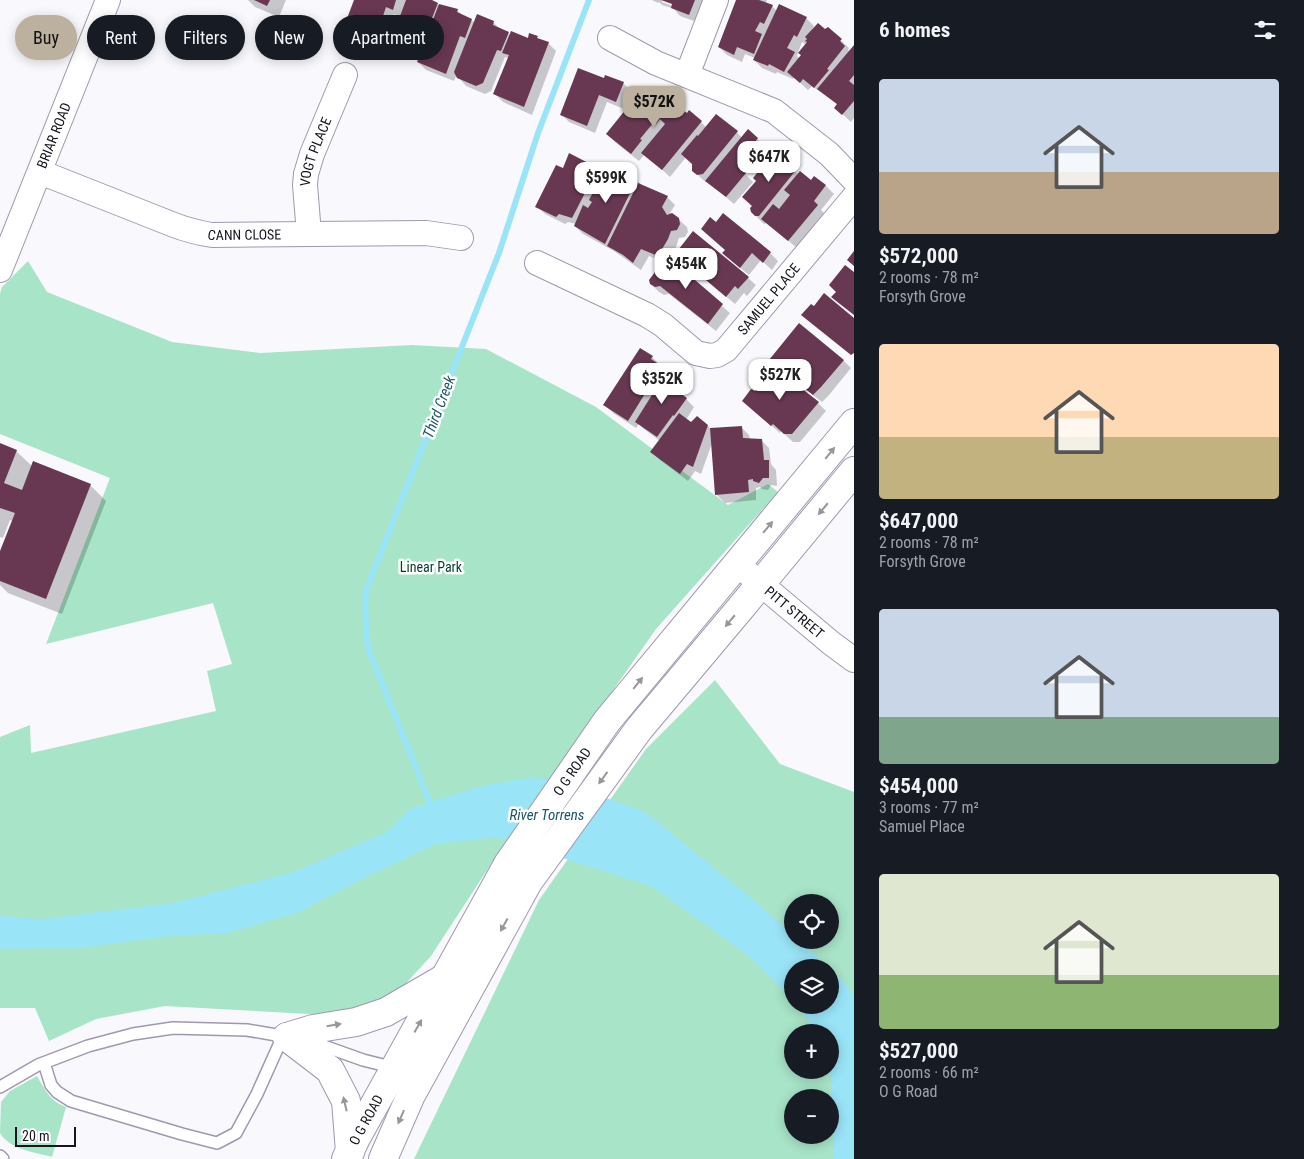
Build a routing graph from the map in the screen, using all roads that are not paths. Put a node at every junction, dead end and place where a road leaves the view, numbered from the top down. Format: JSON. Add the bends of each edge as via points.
{"nodes":[{"id":1,"x":108,"y":0,"type":"edge"},
{"id":2,"x":716,"y":0,"type":"edge"},
{"id":3,"x":610,"y":38,"type":"dead end"},
{"id":4,"x":345,"y":75,"type":"dead end"},
{"id":5,"x":687,"y":75,"type":"junction"},
{"id":6,"x":40,"y":172,"type":"junction"},
{"id":7,"x":854,"y":180,"type":"edge"},
{"id":8,"x":854,"y":198,"type":"edge"},
{"id":9,"x":309,"y":234,"type":"junction"},
{"id":10,"x":461,"y":238,"type":"dead end"},
{"id":11,"x":537,"y":263,"type":"dead end"},
{"id":12,"x":0,"y":270,"type":"edge"},
{"id":13,"x":854,"y":423,"type":"edge"},
{"id":14,"x":854,"y":471,"type":"edge"},
{"id":15,"x":737,"y":564,"type":"junction"},
{"id":16,"x":761,"y":584,"type":"junction"},
{"id":17,"x":854,"y":660,"type":"edge"},
{"id":18,"x":444,"y":978,"type":"junction"},
{"id":19,"x":285,"y":1036,"type":"junction"},
{"id":20,"x":44,"y":1063,"type":"junction"},
{"id":21,"x":395,"y":1068,"type":"junction"},
{"id":22,"x":421,"y":1076,"type":"junction"},
{"id":23,"x":0,"y":1087,"type":"edge"},
{"id":24,"x":348,"y":1155,"type":"edge"},
{"id":25,"x":0,"y":1156,"type":"edge"},
{"id":26,"x":4,"y":1159,"type":"edge"},
{"id":27,"x":383,"y":1159,"type":"edge"}],
"edges":[{"from":1,"to":6,"type":"street","name":"BRIAR ROAD"},
{"from":2,"to":5,"type":"street"},
{"from":3,"to":5,"type":"street","via":[[656,63]]},
{"from":4,"to":9,"type":"street","name":"VOGT PLACE","via":[[306,174]]},
{"from":5,"to":7,"type":"street","via":[[774,111],[829,154]]},
{"from":6,"to":9,"type":"street","name":"CANN CLOSE","via":[[191,231],[212,235]]},
{"from":6,"to":12,"type":"street","name":"BRIAR ROAD"},
{"from":8,"to":11,"type":"street","name":"SAMUEL PLACE","via":[[726,350],[717,355],[696,353],[647,315]]},
{"from":9,"to":10,"type":"street","name":"CANN CLOSE","via":[[426,233]]},
{"from":15,"to":13,"type":"main road","name":"O G ROAD","one_way":true},
{"from":14,"to":16,"type":"main road","name":"O G ROAD","one_way":true},
{"from":15,"to":16,"type":"street","name":"PITT STREET"},
{"from":18,"to":15,"type":"main road","name":"O G ROAD","one_way":true,"via":[[508,864],[607,721]]},
{"from":16,"to":17,"type":"street","name":"PITT STREET"},
{"from":16,"to":22,"type":"main road","name":"O G ROAD","one_way":true,"via":[[632,738],[528,882]]},
{"from":19,"to":18,"type":"main road","one_way":true,"via":[[356,1022],[386,1012]]},
{"from":21,"to":18,"type":"main road","name":"O G ROAD","one_way":true},
{"from":19,"to":20,"type":"lane","via":[[248,1030],[173,1028],[88,1046]]},
{"from":19,"to":20,"type":"lane","via":[[236,1133],[217,1143],[71,1101],[51,1085]]},
{"from":19,"to":21,"type":"lane"},
{"from":24,"to":19,"type":"main road","one_way":true,"via":[[346,1101],[330,1070]]},
{"from":20,"to":23,"type":"lane"},
{"from":21,"to":22,"type":"main road"},
{"from":21,"to":24,"type":"main road","name":"O G ROAD"},
{"from":22,"to":27,"type":"main road","name":"O G ROAD","one_way":true},
{"from":25,"to":26,"type":"lane"}]}
